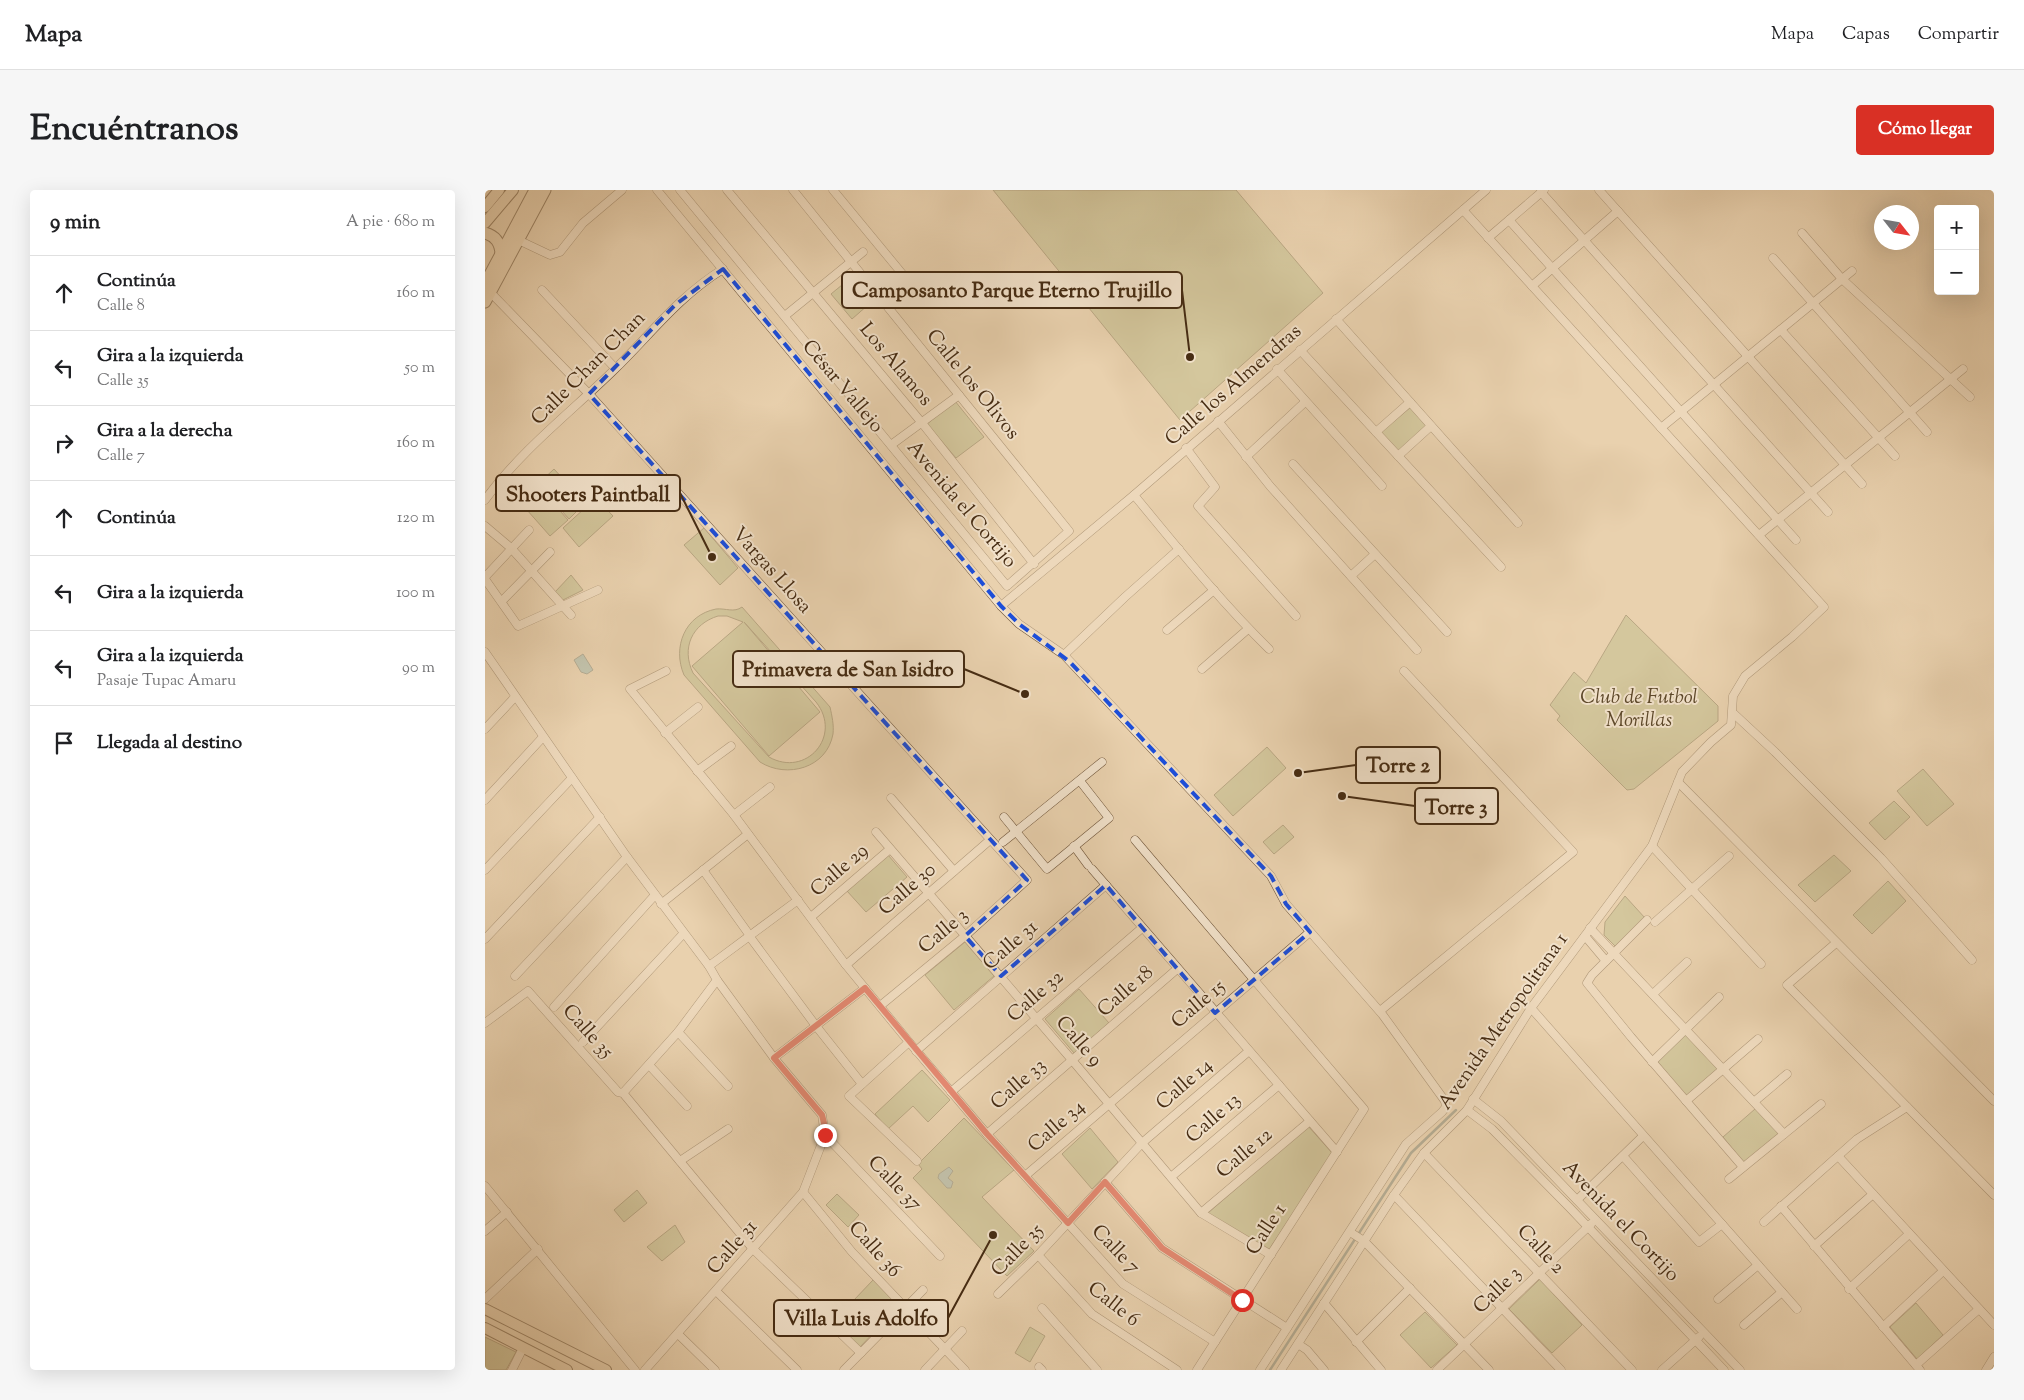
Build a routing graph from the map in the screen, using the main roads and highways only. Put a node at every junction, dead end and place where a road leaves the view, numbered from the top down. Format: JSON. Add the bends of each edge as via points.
{"nodes":[{"id":1,"x":499,"y":190,"type":"edge"},
{"id":2,"x":513,"y":190,"type":"edge"},
{"id":3,"x":535,"y":190,"type":"edge"},
{"id":4,"x":545,"y":190,"type":"edge"},
{"id":5,"x":485,"y":207,"type":"edge"},
{"id":6,"x":485,"y":223,"type":"edge"},
{"id":7,"x":485,"y":233,"type":"edge"},
{"id":8,"x":514,"y":238,"type":"junction"},
{"id":9,"x":501,"y":253,"type":"junction"},
{"id":10,"x":486,"y":292,"type":"edge"},
{"id":11,"x":485,"y":1309,"type":"edge"},
{"id":12,"x":485,"y":1328,"type":"edge"},
{"id":13,"x":567,"y":1370,"type":"edge"},
{"id":14,"x":606,"y":1370,"type":"edge"}],
"edges":[{"from":1,"to":5,"type":"main road"},
{"from":2,"to":6,"type":"main road"},
{"from":3,"to":8,"type":"highway"},
{"from":4,"to":8,"type":"highway"},
{"from":7,"to":9,"type":"highway","via":[[498,241]]},
{"from":8,"to":9,"type":"highway"},
{"from":8,"to":10,"type":"highway"},
{"from":9,"to":10,"type":"highway"},
{"from":11,"to":14,"type":"main road"},
{"from":12,"to":13,"type":"main road"}]}
